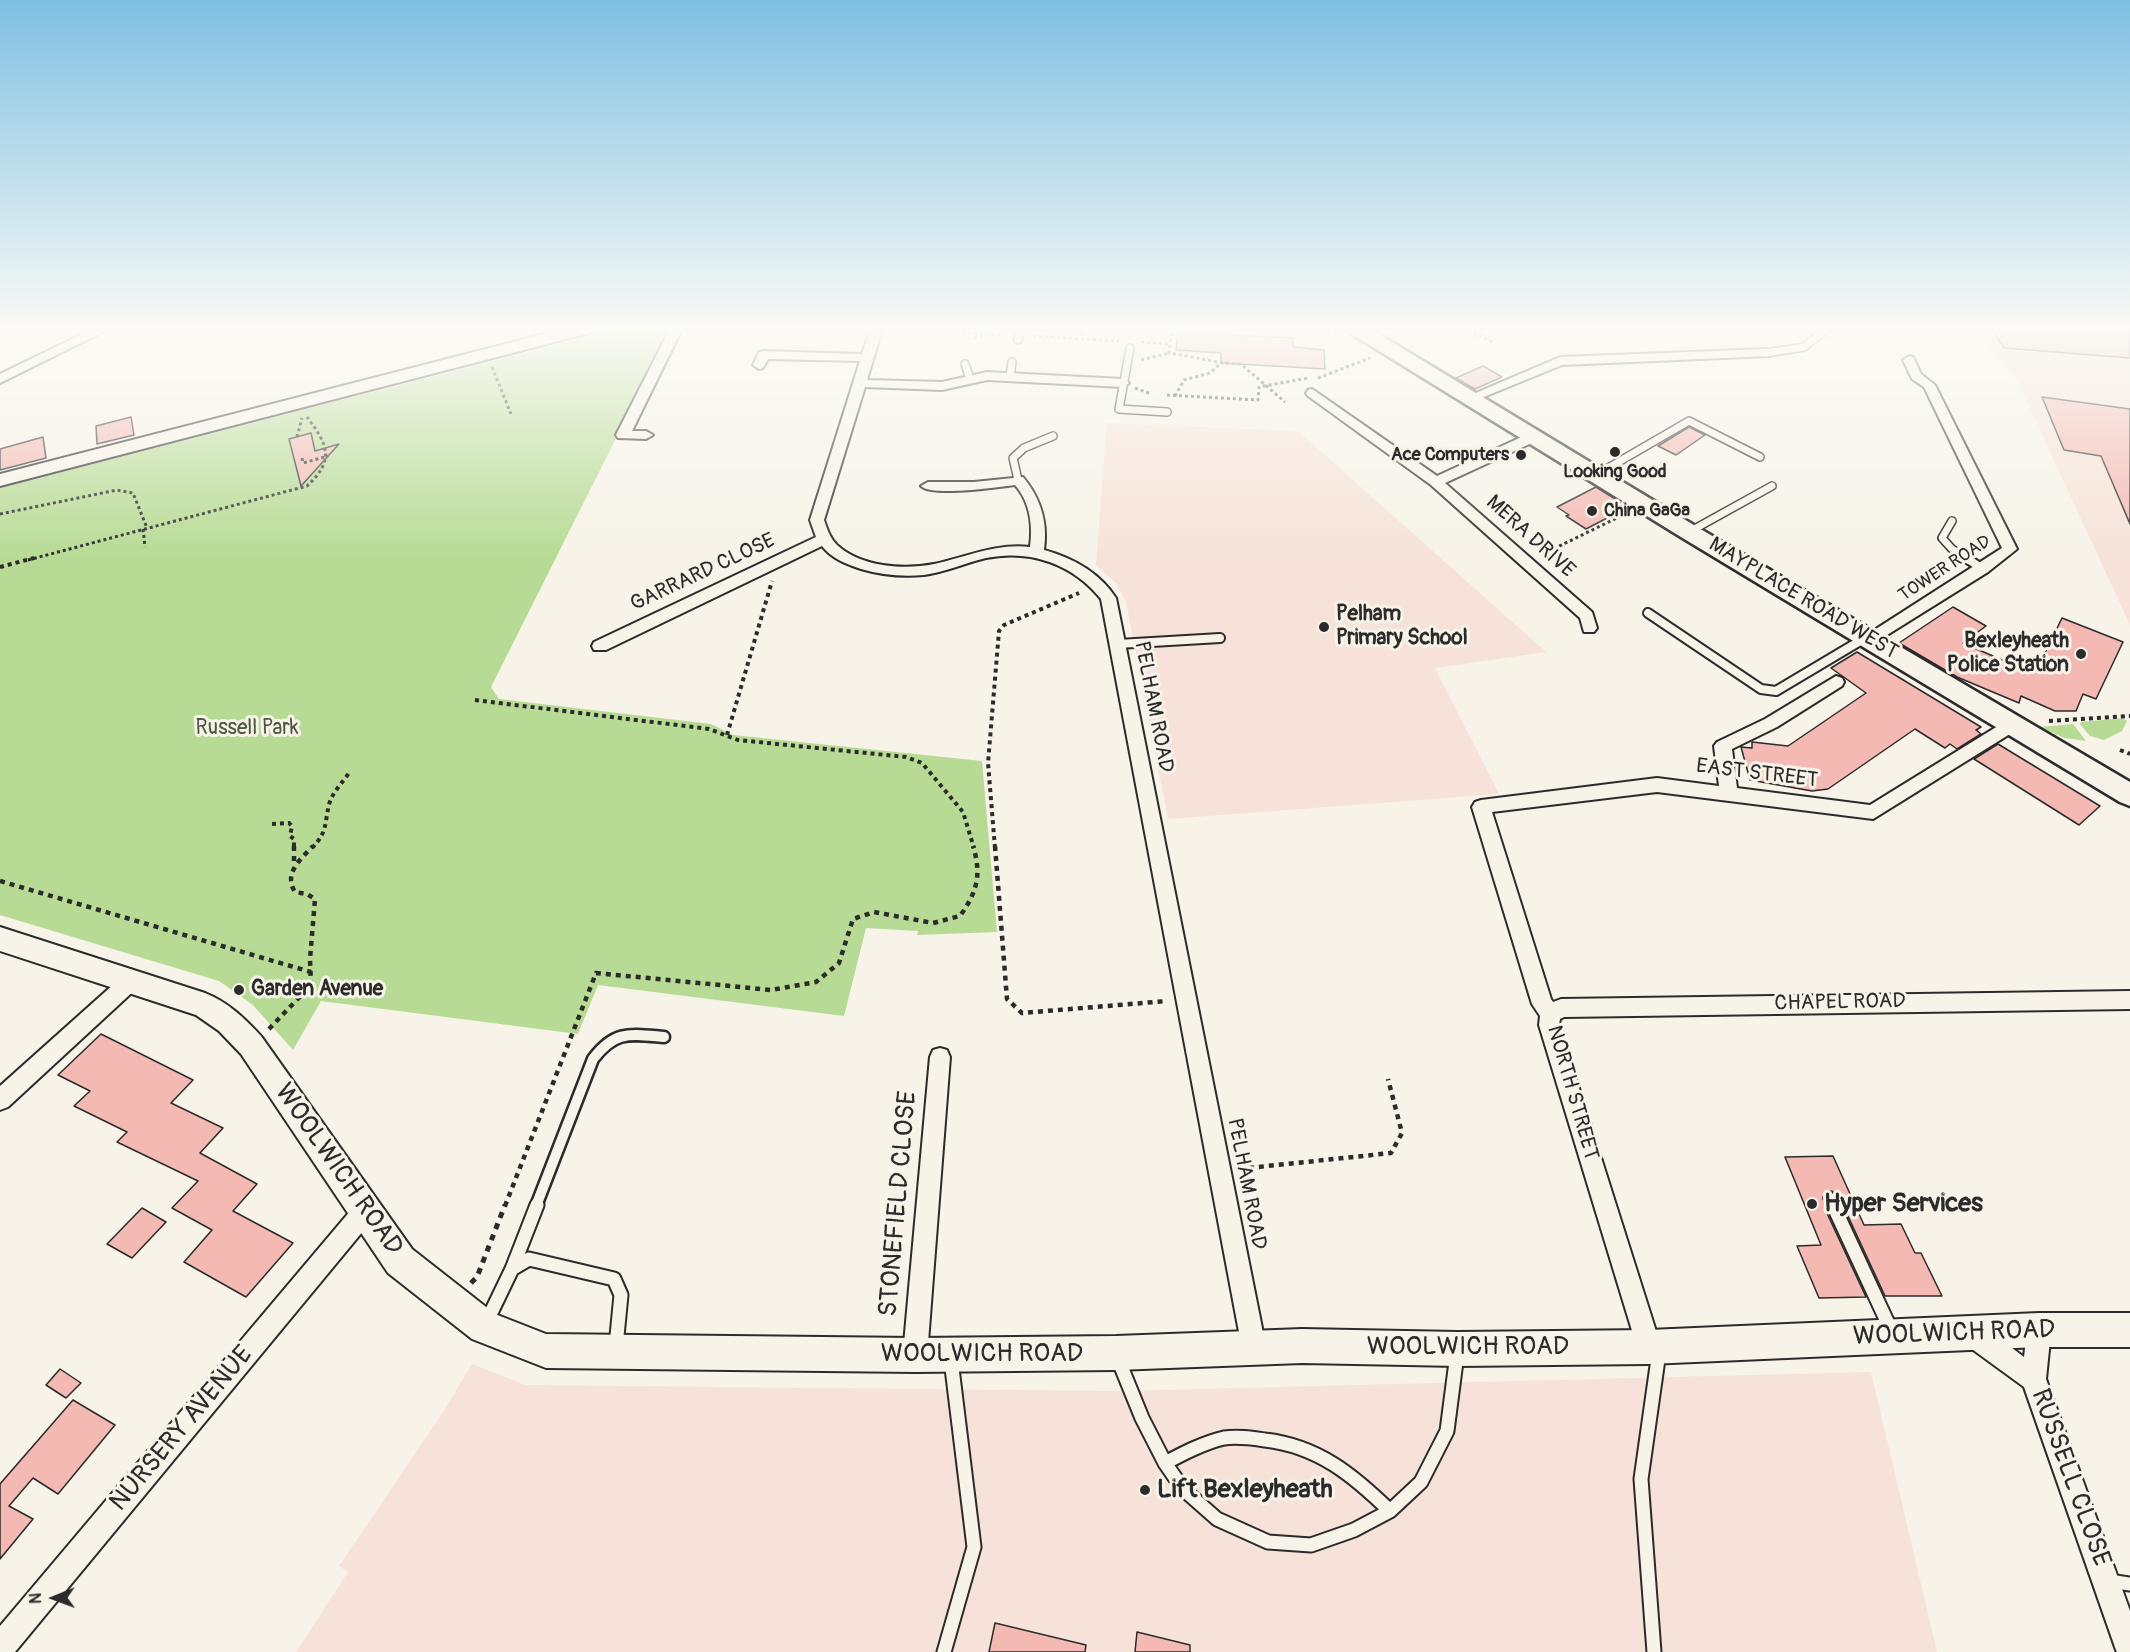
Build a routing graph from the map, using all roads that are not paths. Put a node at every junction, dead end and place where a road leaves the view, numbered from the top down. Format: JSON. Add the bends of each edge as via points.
{"nodes":[{"id":1,"x":293,"y":404,"type":"edge"},
{"id":2,"x":638,"y":404,"type":"edge"},
{"id":3,"x":853,"y":404,"type":"edge"},
{"id":4,"x":1120,"y":404,"type":"edge"},
{"id":5,"x":1327,"y":404,"type":"edge"},
{"id":6,"x":1480,"y":404,"type":"edge"},
{"id":7,"x":1938,"y":404,"type":"edge"},
{"id":8,"x":1167,"y":412,"type":"road end"},
{"id":9,"x":646,"y":435,"type":"dead end"},
{"id":10,"x":1053,"y":436,"type":"dead end"},
{"id":11,"x":1533,"y":437,"type":"junction"},
{"id":12,"x":1760,"y":457,"type":"dead end"},
{"id":13,"x":1596,"y":474,"type":"junction"},
{"id":14,"x":0,"y":480,"type":"edge"},
{"id":15,"x":1018,"y":480,"type":"junction"},
{"id":16,"x":1436,"y":482,"type":"junction"},
{"id":17,"x":928,"y":486,"type":"dead end"},
{"id":18,"x":1772,"y":486,"type":"dead end"},
{"id":19,"x":1952,"y":521,"type":"dead end"},
{"id":20,"x":1689,"y":532,"type":"junction"},
{"id":21,"x":824,"y":539,"type":"junction"},
{"id":22,"x":1036,"y":553,"type":"junction"},
{"id":23,"x":1983,"y":569,"type":"junction"},
{"id":24,"x":1648,"y":613,"type":"dead end"},
{"id":25,"x":1589,"y":628,"type":"dead end"},
{"id":26,"x":1220,"y":638,"type":"dead end"},
{"id":27,"x":1869,"y":638,"type":"junction"},
{"id":28,"x":1118,"y":644,"type":"junction"},
{"id":29,"x":600,"y":646,"type":"dead end"},
{"id":30,"x":1836,"y":682,"type":"dead end"},
{"id":31,"x":2009,"y":727,"type":"junction"},
{"id":32,"x":1729,"y":792,"type":"junction"},
{"id":33,"x":2130,"y":795,"type":"edge"},
{"id":34,"x":1481,"y":807,"type":"joint"},
{"id":35,"x":0,"y":939,"type":"edge"},
{"id":36,"x":130,"y":981,"type":"junction"},
{"id":37,"x":2130,"y":1000,"type":"edge"},
{"id":38,"x":1551,"y":1014,"type":"junction"},
{"id":39,"x":664,"y":1037,"type":"dead end"},
{"id":40,"x":940,"y":1057,"type":"dead end"},
{"id":41,"x":0,"y":1100,"type":"edge"},
{"id":42,"x":1830,"y":1198,"type":"dead end"},
{"id":43,"x":365,"y":1211,"type":"junction"},
{"id":44,"x":512,"y":1269,"type":"junction"},
{"id":45,"x":484,"y":1328,"type":"junction"},
{"id":46,"x":2039,"y":1330,"type":"junction"},
{"id":47,"x":2130,"y":1330,"type":"edge"},
{"id":48,"x":1973,"y":1334,"type":"junction"},
{"id":49,"x":1894,"y":1335,"type":"junction"},
{"id":50,"x":1654,"y":1347,"type":"junction"},
{"id":51,"x":1254,"y":1348,"type":"junction"},
{"id":52,"x":1458,"y":1349,"type":"junction"},
{"id":53,"x":615,"y":1353,"type":"junction"},
{"id":54,"x":1116,"y":1353,"type":"junction"},
{"id":55,"x":915,"y":1355,"type":"junction"},
{"id":56,"x":950,"y":1355,"type":"junction"},
{"id":57,"x":2034,"y":1379,"type":"junction"},
{"id":58,"x":1165,"y":1463,"type":"junction"},
{"id":59,"x":1390,"y":1511,"type":"junction"},
{"id":60,"x":2118,"y":1582,"type":"edge"},
{"id":61,"x":0,"y":1648,"type":"edge"},
{"id":62,"x":2130,"y":1650,"type":"edge"},
{"id":63,"x":944,"y":1652,"type":"edge"},
{"id":64,"x":1654,"y":1652,"type":"edge"}],
"edges":[{"from":1,"to":14,"type":"street"},
{"from":2,"to":9,"type":"street","via":[[623,435]]},
{"from":3,"to":21,"type":"street","via":[[817,520]]},
{"from":4,"to":8,"type":"lane","via":[[1119,409]]},
{"from":5,"to":16,"type":"street","name":"MERA DRIVE"},
{"from":6,"to":11,"type":"main road","name":"MAYPLACE ROAD WEST"},
{"from":7,"to":23,"type":"street","name":"TOWER ROAD","via":[[2010,549]]},
{"from":10,"to":15,"type":"lane","via":[[1013,458]]},
{"from":11,"to":13,"type":"main road","name":"MAYPLACE ROAD WEST"},
{"from":11,"to":16,"type":"street"},
{"from":12,"to":13,"type":"lane","via":[[1689,421]]},
{"from":13,"to":20,"type":"main road","name":"MAYPLACE ROAD WEST"},
{"from":15,"to":17,"type":"street","via":[[974,486]]},
{"from":15,"to":22,"type":"street","via":[[1028,490],[1038,517]]},
{"from":16,"to":25,"type":"street","name":"MERA DRIVE","via":[[1587,616]]},
{"from":18,"to":20,"type":"lane"},
{"from":19,"to":23,"type":"lane","via":[[1942,538],[1958,554]]},
{"from":20,"to":27,"type":"main road","name":"MAYPLACE ROAD WEST"},
{"from":21,"to":22,"type":"street","name":"PELHAM ROAD","via":[[840,554],[861,564],[899,571],[951,565],[997,552]]},
{"from":21,"to":29,"type":"street","name":"GARRARD CLOSE"},
{"from":22,"to":28,"type":"street","name":"PELHAM ROAD","via":[[1062,560],[1099,585],[1108,598]]},
{"from":23,"to":27,"type":"street","name":"TOWER ROAD"},
{"from":24,"to":27,"type":"lane","via":[[1769,691],[1776,691]]},
{"from":26,"to":28,"type":"lane"},
{"from":27,"to":31,"type":"main road","name":"MAYPLACE ROAD WEST"},
{"from":28,"to":51,"type":"street","name":"PELHAM ROAD"},
{"from":30,"to":32,"type":"street","via":[[1771,723],[1723,746]]},
{"from":31,"to":32,"type":"street","name":"EAST STREET","via":[[1873,812]]},
{"from":31,"to":33,"type":"main road","name":"MAYPLACE ROAD WEST"},
{"from":32,"to":34,"type":"street","name":"EAST STREET","via":[[1657,785]]},
{"from":34,"to":38,"type":"street","name":"NORTH STREET","via":[[1542,1004]]},
{"from":35,"to":36,"type":"street","name":"WOOLWICH ROAD"},
{"from":36,"to":41,"type":"street"},
{"from":36,"to":43,"type":"street","name":"WOOLWICH ROAD","via":[[206,1006],[229,1022],[251,1045]]},
{"from":37,"to":38,"type":"street","name":"CHAPEL ROAD","via":[[1561,1008]]},
{"from":38,"to":50,"type":"street","name":"NORTH STREET","via":[[1549,1025]]},
{"from":39,"to":44,"type":"lane","via":[[626,1033],[614,1036],[593,1059]]},
{"from":40,"to":55,"type":"street","name":"STONEFIELD CLOSE"},
{"from":42,"to":49,"type":"lane"},
{"from":43,"to":45,"type":"street","name":"WOOLWICH ROAD","via":[[400,1260]]},
{"from":43,"to":61,"type":"street","name":"NURSERY AVENUE"},
{"from":44,"to":45,"type":"lane"},
{"from":44,"to":53,"type":"lane","via":[[529,1258],[614,1279],[621,1295]]},
{"from":45,"to":53,"type":"street","name":"WOOLWICH ROAD","via":[[546,1351]]},
{"from":46,"to":47,"type":"street","name":"WOOLWICH ROAD"},
{"from":46,"to":48,"type":"street","name":"WOOLWICH ROAD"},
{"from":46,"to":57,"type":"street"},
{"from":48,"to":49,"type":"street","name":"WOOLWICH ROAD"},
{"from":48,"to":57,"type":"street","name":"RUSSELL CLOSE"},
{"from":49,"to":50,"type":"street","name":"WOOLWICH ROAD"},
{"from":50,"to":52,"type":"street","name":"WOOLWICH ROAD"},
{"from":50,"to":64,"type":"lane","via":[[1641,1479]]},
{"from":51,"to":52,"type":"street","name":"WOOLWICH ROAD"},
{"from":51,"to":54,"type":"street","name":"WOOLWICH ROAD"},
{"from":52,"to":59,"type":"lane","via":[[1447,1431],[1421,1482]]},
{"from":53,"to":55,"type":"street","name":"WOOLWICH ROAD"},
{"from":54,"to":56,"type":"street","name":"WOOLWICH ROAD"},
{"from":54,"to":58,"type":"lane"},
{"from":55,"to":56,"type":"street","name":"WOOLWICH ROAD"},
{"from":56,"to":63,"type":"lane","via":[[974,1547]]},
{"from":57,"to":60,"type":"street","name":"RUSSELL CLOSE"},
{"from":58,"to":59,"type":"lane","via":[[1200,1445],[1234,1437],[1276,1440],[1319,1452],[1359,1481]]},
{"from":58,"to":59,"type":"lane","via":[[1183,1489],[1217,1519],[1268,1542],[1311,1545],[1354,1530]]},
{"from":60,"to":62,"type":"street","name":"RUSSELL CLOSE"}]}
